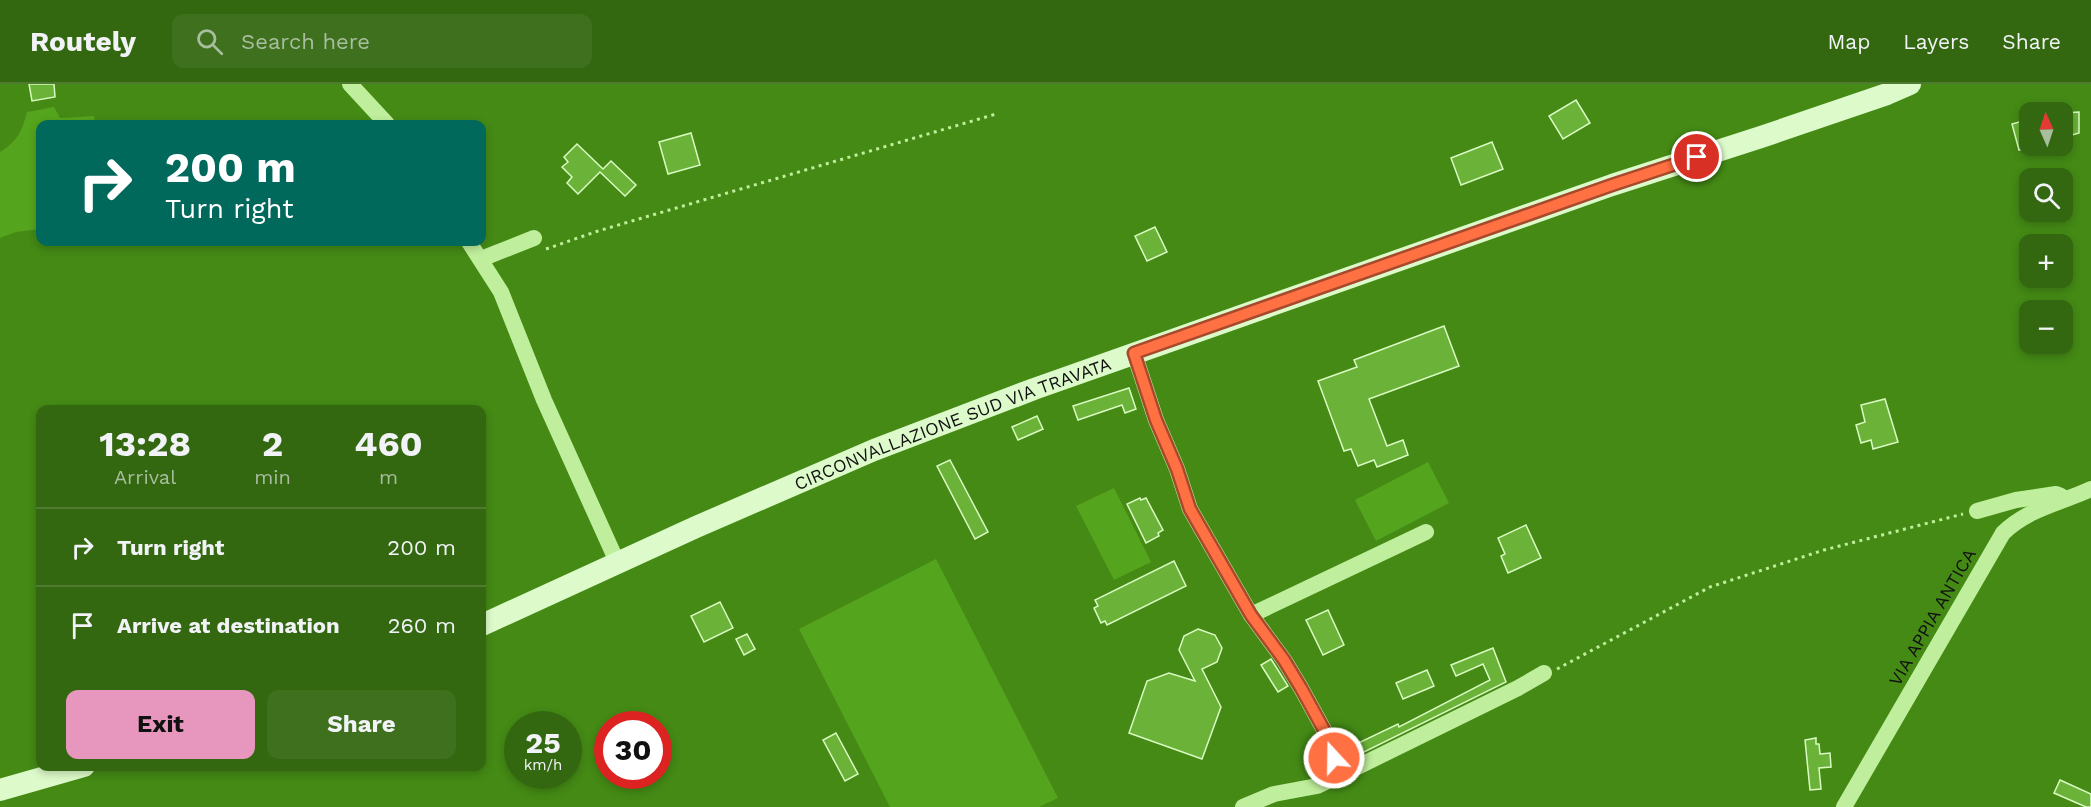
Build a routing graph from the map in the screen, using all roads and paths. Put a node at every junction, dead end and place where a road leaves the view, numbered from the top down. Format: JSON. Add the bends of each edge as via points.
{"nodes":[{"id":1,"x":350,"y":84,"type":"edge"},
{"id":2,"x":1910,"y":84,"type":"edge"},
{"id":3,"x":996,"y":114,"type":"dead end"},
{"id":4,"x":383,"y":120,"type":"edge"},
{"id":5,"x":538,"y":244,"type":"joint"},
{"id":6,"x":472,"y":246,"type":"edge"},
{"id":7,"x":481,"y":259,"type":"junction"},
{"id":8,"x":1134,"y":353,"type":"junction"},
{"id":9,"x":2091,"y":489,"type":"edge"},
{"id":10,"x":2070,"y":499,"type":"junction"},
{"id":11,"x":1977,"y":511,"type":"joint"},
{"id":12,"x":1426,"y":532,"type":"dead end"},
{"id":13,"x":618,"y":564,"type":"junction"},
{"id":14,"x":1251,"y":615,"type":"junction"},
{"id":15,"x":486,"y":623,"type":"edge"},
{"id":16,"x":1544,"y":673,"type":"joint"},
{"id":17,"x":66,"y":771,"type":"edge"},
{"id":18,"x":1341,"y":775,"type":"junction"},
{"id":19,"x":0,"y":790,"type":"edge"},
{"id":20,"x":1243,"y":807,"type":"edge"},
{"id":21,"x":1844,"y":807,"type":"edge"}],
"edges":[{"from":1,"to":4,"type":"street"},
{"from":2,"to":8,"type":"street","name":"CIRCONVALLAZIONE SUD VIA TRAVATA"},
{"from":3,"to":5,"type":"path","via":[[598,231]]},
{"from":5,"to":7,"type":"street"},
{"from":6,"to":7,"type":"street"},
{"from":7,"to":13,"type":"street","via":[[501,292],[544,400]]},
{"from":8,"to":13,"type":"street","name":"CIRCONVALLAZIONE SUD VIA TRAVATA","via":[[874,450]]},
{"from":8,"to":14,"type":"street","via":[[1190,509]]},
{"from":9,"to":10,"type":"street","name":"VIA APPIA ANTICA"},
{"from":10,"to":11,"type":"street","via":[[2056,494]]},
{"from":10,"to":21,"type":"street","name":"VIA APPIA ANTICA","via":[[2031,513],[2003,532]]},
{"from":11,"to":16,"type":"path","via":[[1824,550],[1710,587]]},
{"from":12,"to":14,"type":"street"},
{"from":13,"to":15,"type":"street","name":"CIRCONVALLAZIONE SUD VIA TRAVATA"},
{"from":14,"to":18,"type":"street","via":[[1301,688],[1329,739]]},
{"from":16,"to":18,"type":"street"},
{"from":17,"to":19,"type":"street"},
{"from":18,"to":20,"type":"street","via":[[1317,786],[1274,794]]}]}
